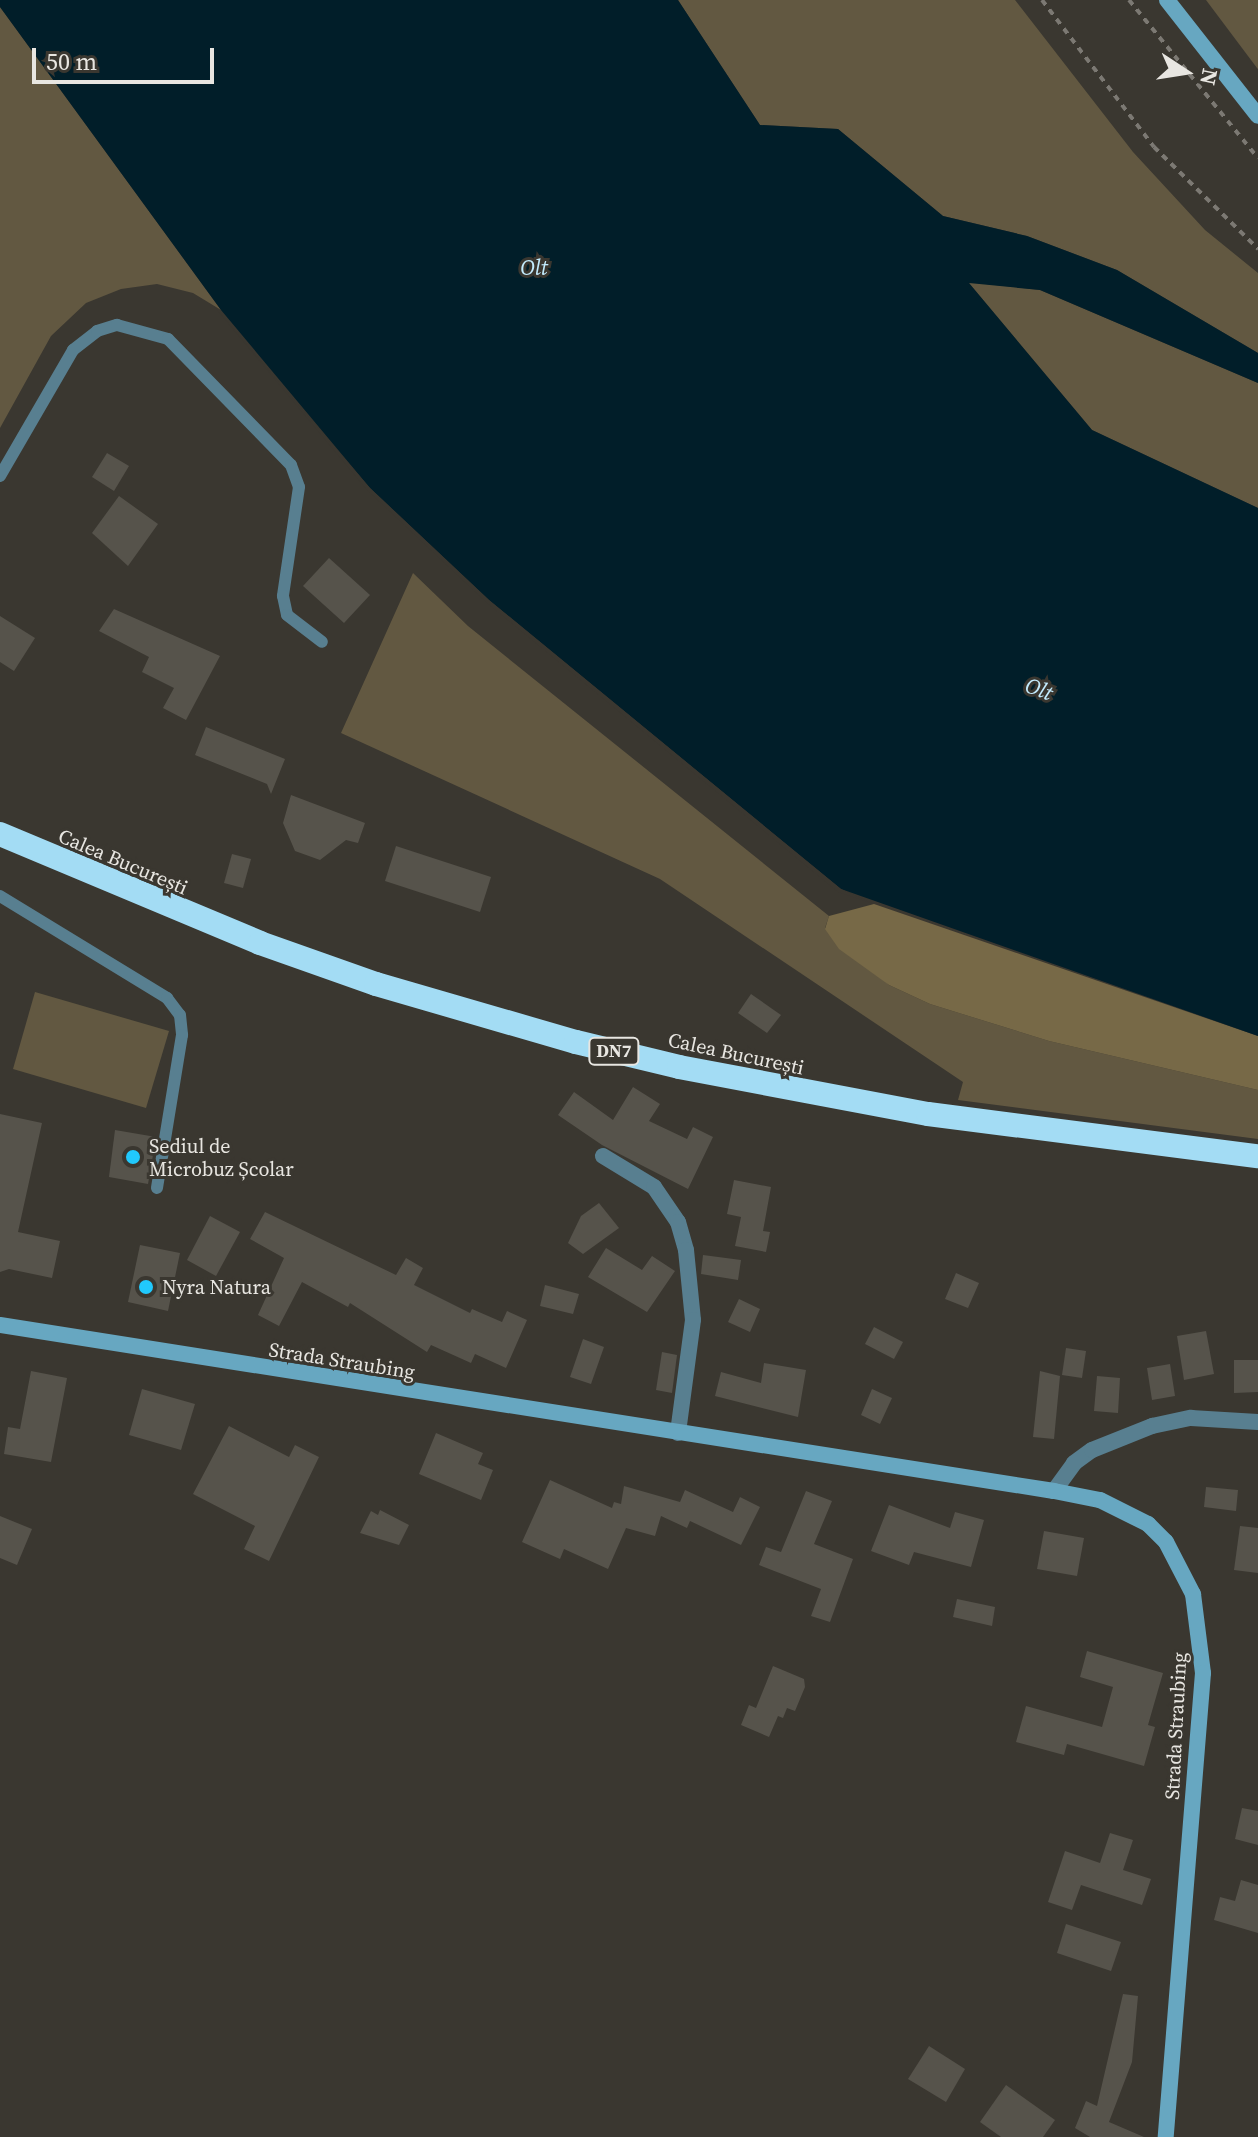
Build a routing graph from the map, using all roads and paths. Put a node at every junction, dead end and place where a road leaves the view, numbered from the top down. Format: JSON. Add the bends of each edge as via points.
{"nodes":[{"id":1,"x":1042,"y":0,"type":"edge"},
{"id":2,"x":1129,"y":0,"type":"edge"},
{"id":3,"x":1167,"y":0,"type":"edge"},
{"id":4,"x":1258,"y":116,"type":"edge"},
{"id":5,"x":1258,"y":158,"type":"edge"},
{"id":6,"x":1258,"y":249,"type":"edge"},
{"id":7,"x":0,"y":476,"type":"edge"},
{"id":8,"x":322,"y":642,"type":"dead end"},
{"id":9,"x":0,"y":834,"type":"edge"},
{"id":10,"x":0,"y":896,"type":"edge"},
{"id":11,"x":603,"y":1156,"type":"dead end"},
{"id":12,"x":1258,"y":1156,"type":"edge"},
{"id":13,"x":157,"y":1188,"type":"dead end"},
{"id":14,"x":0,"y":1325,"type":"edge"},
{"id":15,"x":1258,"y":1422,"type":"edge"},
{"id":16,"x":678,"y":1433,"type":"junction"},
{"id":17,"x":1054,"y":1491,"type":"junction"},
{"id":18,"x":1166,"y":2137,"type":"edge"}],
"edges":[{"from":1,"to":6,"type":"path","via":[[1154,147]]},
{"from":2,"to":5,"type":"path"},
{"from":3,"to":4,"type":"main road"},
{"from":7,"to":8,"type":"lane","via":[[73,350],[97,331],[130,326],[168,339],[291,465],[299,487],[283,596],[287,615]]},
{"from":9,"to":12,"type":"highway","name":"Calea București","number":"DN7","via":[[275,948],[576,1042],[692,1070],[928,1114]]},
{"from":10,"to":13,"type":"lane","via":[[167,998],[180,1015],[182,1035]]},
{"from":11,"to":16,"type":"street","via":[[654,1187],[678,1222],[686,1250],[693,1320]]},
{"from":14,"to":16,"type":"main road","name":"Strada Straubing"},
{"from":15,"to":17,"type":"street","via":[[1191,1418],[1152,1426],[1092,1450]]},
{"from":16,"to":17,"type":"main road","name":"Strada Straubing"},
{"from":17,"to":18,"type":"main road","name":"Strada Straubing","via":[[1100,1500],[1148,1524],[1182,1569],[1199,1627],[1200,1724]]}]}
